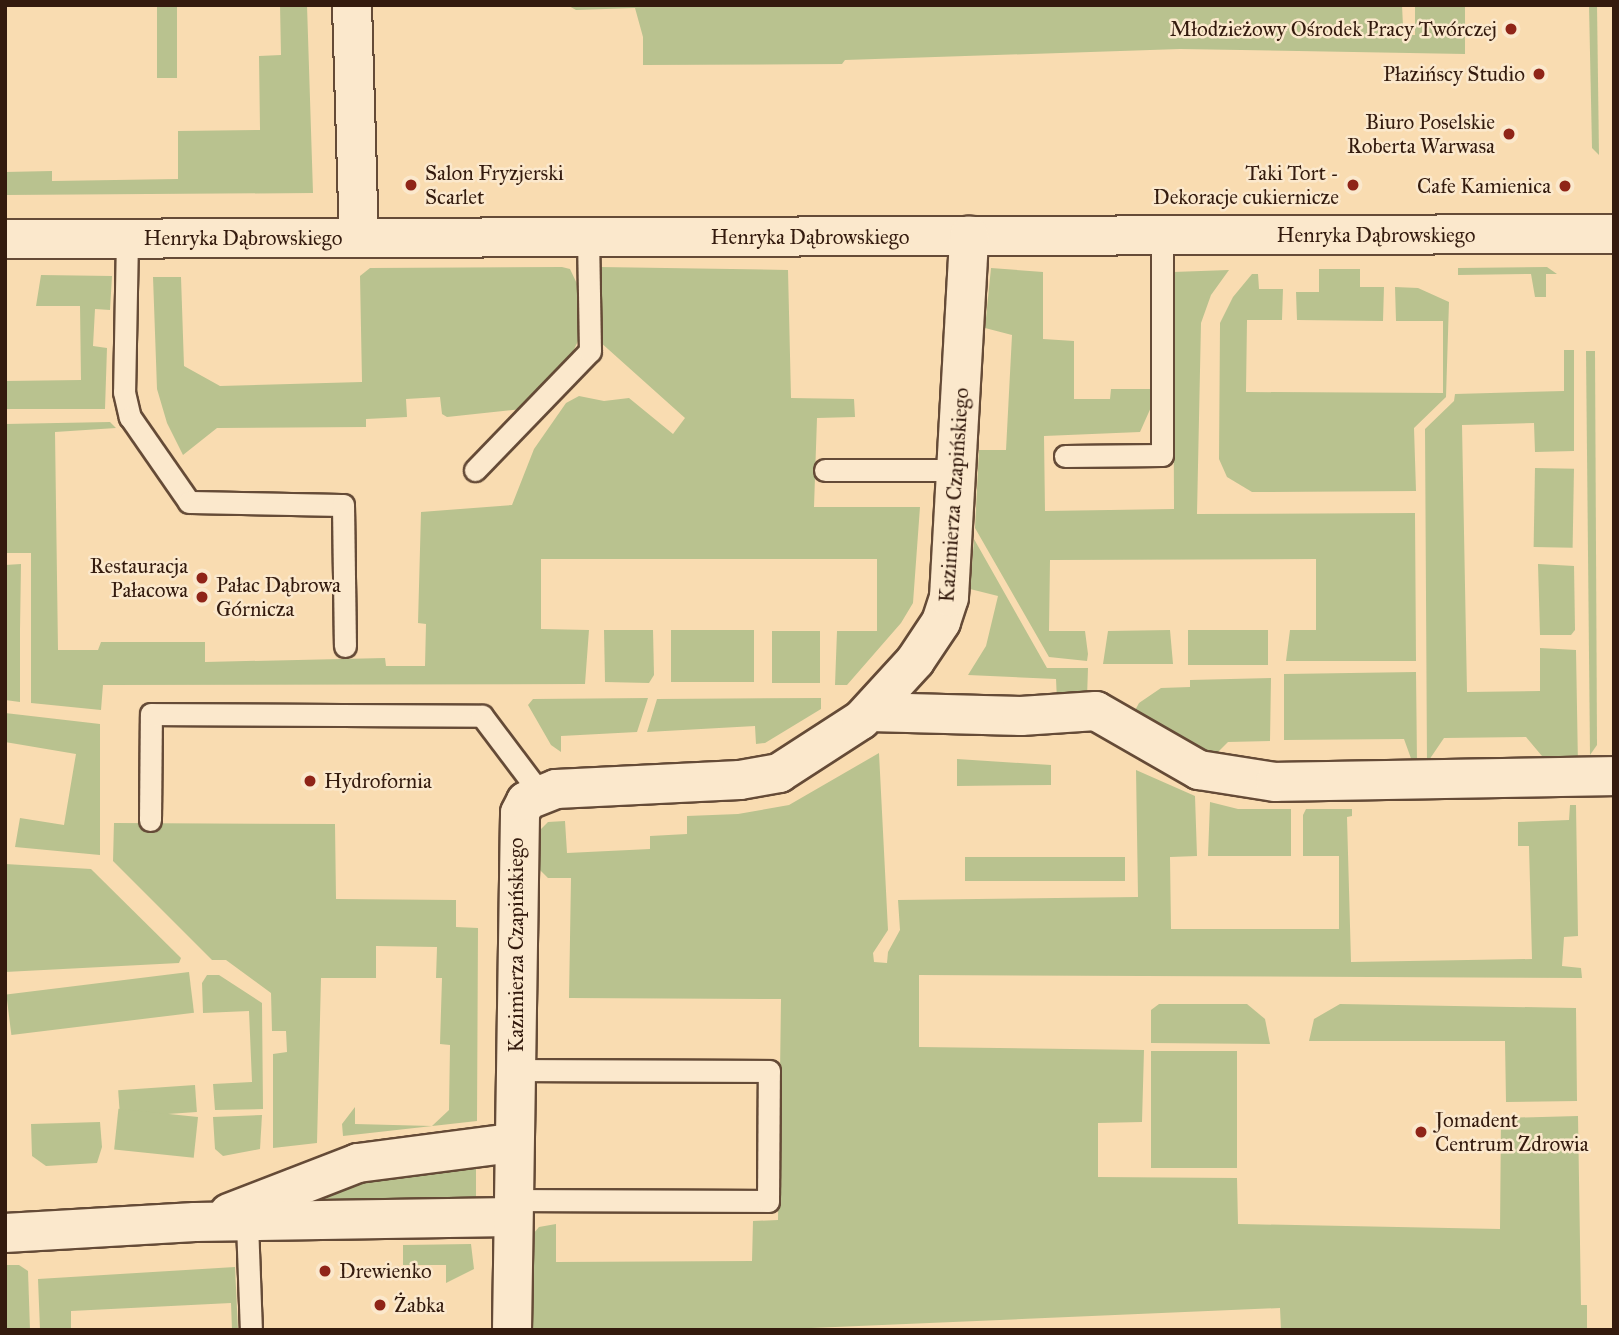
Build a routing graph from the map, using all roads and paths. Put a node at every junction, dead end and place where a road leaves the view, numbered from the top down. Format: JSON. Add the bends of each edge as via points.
{"nodes":[{"id":1,"x":352,"y":5,"type":"edge"},
{"id":2,"x":1614,"y":234,"type":"edge"},
{"id":3,"x":969,"y":236,"type":"junction"},
{"id":4,"x":1162,"y":236,"type":"junction"},
{"id":5,"x":359,"y":237,"type":"junction"},
{"id":6,"x":588,"y":237,"type":"junction"},
{"id":7,"x":5,"y":239,"type":"edge"},
{"id":8,"x":127,"y":239,"type":"junction"},
{"id":9,"x":1065,"y":456,"type":"dead end"},
{"id":10,"x":475,"y":470,"type":"dead end"},
{"id":11,"x":825,"y":470,"type":"dead end"},
{"id":12,"x":958,"y":470,"type":"junction"},
{"id":13,"x":345,"y":646,"type":"dead end"},
{"id":14,"x":870,"y":712,"type":"junction"},
{"id":15,"x":1614,"y":776,"type":"edge"},
{"id":16,"x":540,"y":793,"type":"junction"},
{"id":17,"x":150,"y":820,"type":"dead end"},
{"id":18,"x":515,"y":1070,"type":"junction"},
{"id":19,"x":513,"y":1143,"type":"junction"},
{"id":20,"x":513,"y":1209,"type":"junction"},
{"id":21,"x":195,"y":1222,"type":"junction"},
{"id":22,"x":247,"y":1223,"type":"junction"},
{"id":23,"x":5,"y":1233,"type":"edge"},
{"id":24,"x":250,"y":1330,"type":"edge"},
{"id":25,"x":512,"y":1330,"type":"edge"}],
"edges":[{"from":1,"to":5,"type":"street"},
{"from":2,"to":4,"type":"street","name":"Henryka Dąbrowskiego"},
{"from":3,"to":4,"type":"street","name":"Henryka Dąbrowskiego"},
{"from":3,"to":6,"type":"street","name":"Henryka Dąbrowskiego"},
{"from":3,"to":12,"type":"street","name":"Kazimierza Czapińskiego"},
{"from":4,"to":9,"type":"lane","via":[[1162,455]]},
{"from":5,"to":6,"type":"street","name":"Henryka Dąbrowskiego"},
{"from":5,"to":8,"type":"street","name":"Henryka Dąbrowskiego"},
{"from":6,"to":10,"type":"lane","via":[[590,351]]},
{"from":7,"to":8,"type":"street","name":"Henryka Dąbrowskiego"},
{"from":8,"to":13,"type":"lane","via":[[124,392],[130,417],[189,502],[343,505]]},
{"from":11,"to":12,"type":"lane"},
{"from":12,"to":14,"type":"street","name":"Kazimierza Czapińskiego","via":[[947,608],[915,661]]},
{"from":14,"to":15,"type":"street","via":[[1021,716],[1096,711],[1199,769],[1248,780]]},
{"from":14,"to":16,"type":"street","name":"Kazimierza Czapińskiego","via":[[806,760],[779,773],[740,780]]},
{"from":16,"to":17,"type":"lane","via":[[482,716],[151,714]]},
{"from":16,"to":18,"type":"street","name":"Kazimierza Czapińskiego","via":[[526,801],[517,825]]},
{"from":18,"to":19,"type":"street","name":"Kazimierza Czapińskiego"},
{"from":18,"to":20,"type":"lane","via":[[769,1071],[768,1201]]},
{"from":19,"to":20,"type":"street","name":"Kazimierza Czapińskiego"},
{"from":19,"to":21,"type":"street","via":[[358,1163],[263,1202]]},
{"from":20,"to":22,"type":"street"},
{"from":20,"to":25,"type":"street","name":"Kazimierza Czapińskiego"},
{"from":21,"to":22,"type":"street"},
{"from":21,"to":23,"type":"street"},
{"from":22,"to":24,"type":"lane"}]}
